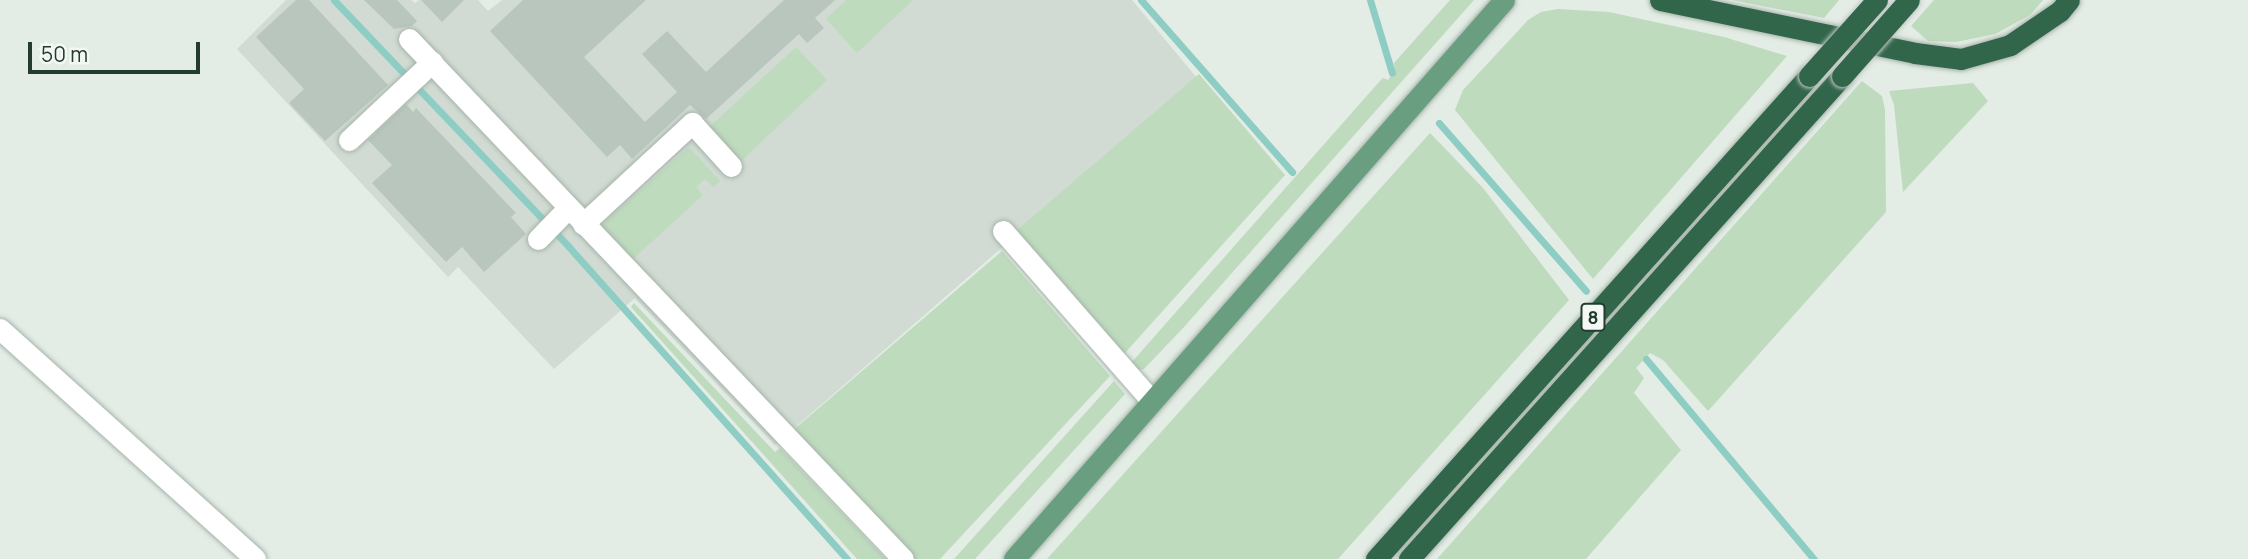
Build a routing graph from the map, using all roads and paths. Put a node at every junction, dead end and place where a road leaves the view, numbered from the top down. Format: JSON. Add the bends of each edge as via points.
{"nodes":[{"id":1,"x":1504,"y":0,"type":"edge"},
{"id":2,"x":1660,"y":0,"type":"edge"},
{"id":3,"x":1877,"y":0,"type":"edge"},
{"id":4,"x":1909,"y":0,"type":"edge"},
{"id":5,"x":2069,"y":0,"type":"edge"},
{"id":6,"x":409,"y":39,"type":"dead end"},
{"id":7,"x":426,"y":68,"type":"junction"},
{"id":8,"x":349,"y":140,"type":"dead end"},
{"id":9,"x":731,"y":166,"type":"dead end"},
{"id":10,"x":583,"y":224,"type":"junction"},
{"id":11,"x":1003,"y":232,"type":"dead end"},
{"id":12,"x":0,"y":329,"type":"edge"},
{"id":13,"x":1151,"y":400,"type":"junction"},
{"id":14,"x":255,"y":559,"type":"edge"},
{"id":15,"x":903,"y":559,"type":"edge"},
{"id":16,"x":1014,"y":559,"type":"edge"},
{"id":17,"x":1376,"y":559,"type":"edge"},
{"id":18,"x":1409,"y":559,"type":"edge"}],
"edges":[{"from":1,"to":13,"type":"main road"},
{"from":2,"to":5,"type":"highway","via":[[1961,59],[2010,45]]},
{"from":3,"to":17,"type":"highway","number":"8","bridge":true},
{"from":4,"to":18,"type":"highway","number":"8","bridge":true},
{"from":6,"to":7,"type":"street"},
{"from":7,"to":8,"type":"street"},
{"from":7,"to":10,"type":"street","via":[[551,225]]},
{"from":9,"to":10,"type":"street","via":[[692,123]]},
{"from":10,"to":15,"type":"street"},
{"from":11,"to":13,"type":"street"},
{"from":12,"to":14,"type":"street"},
{"from":13,"to":16,"type":"main road"}]}
